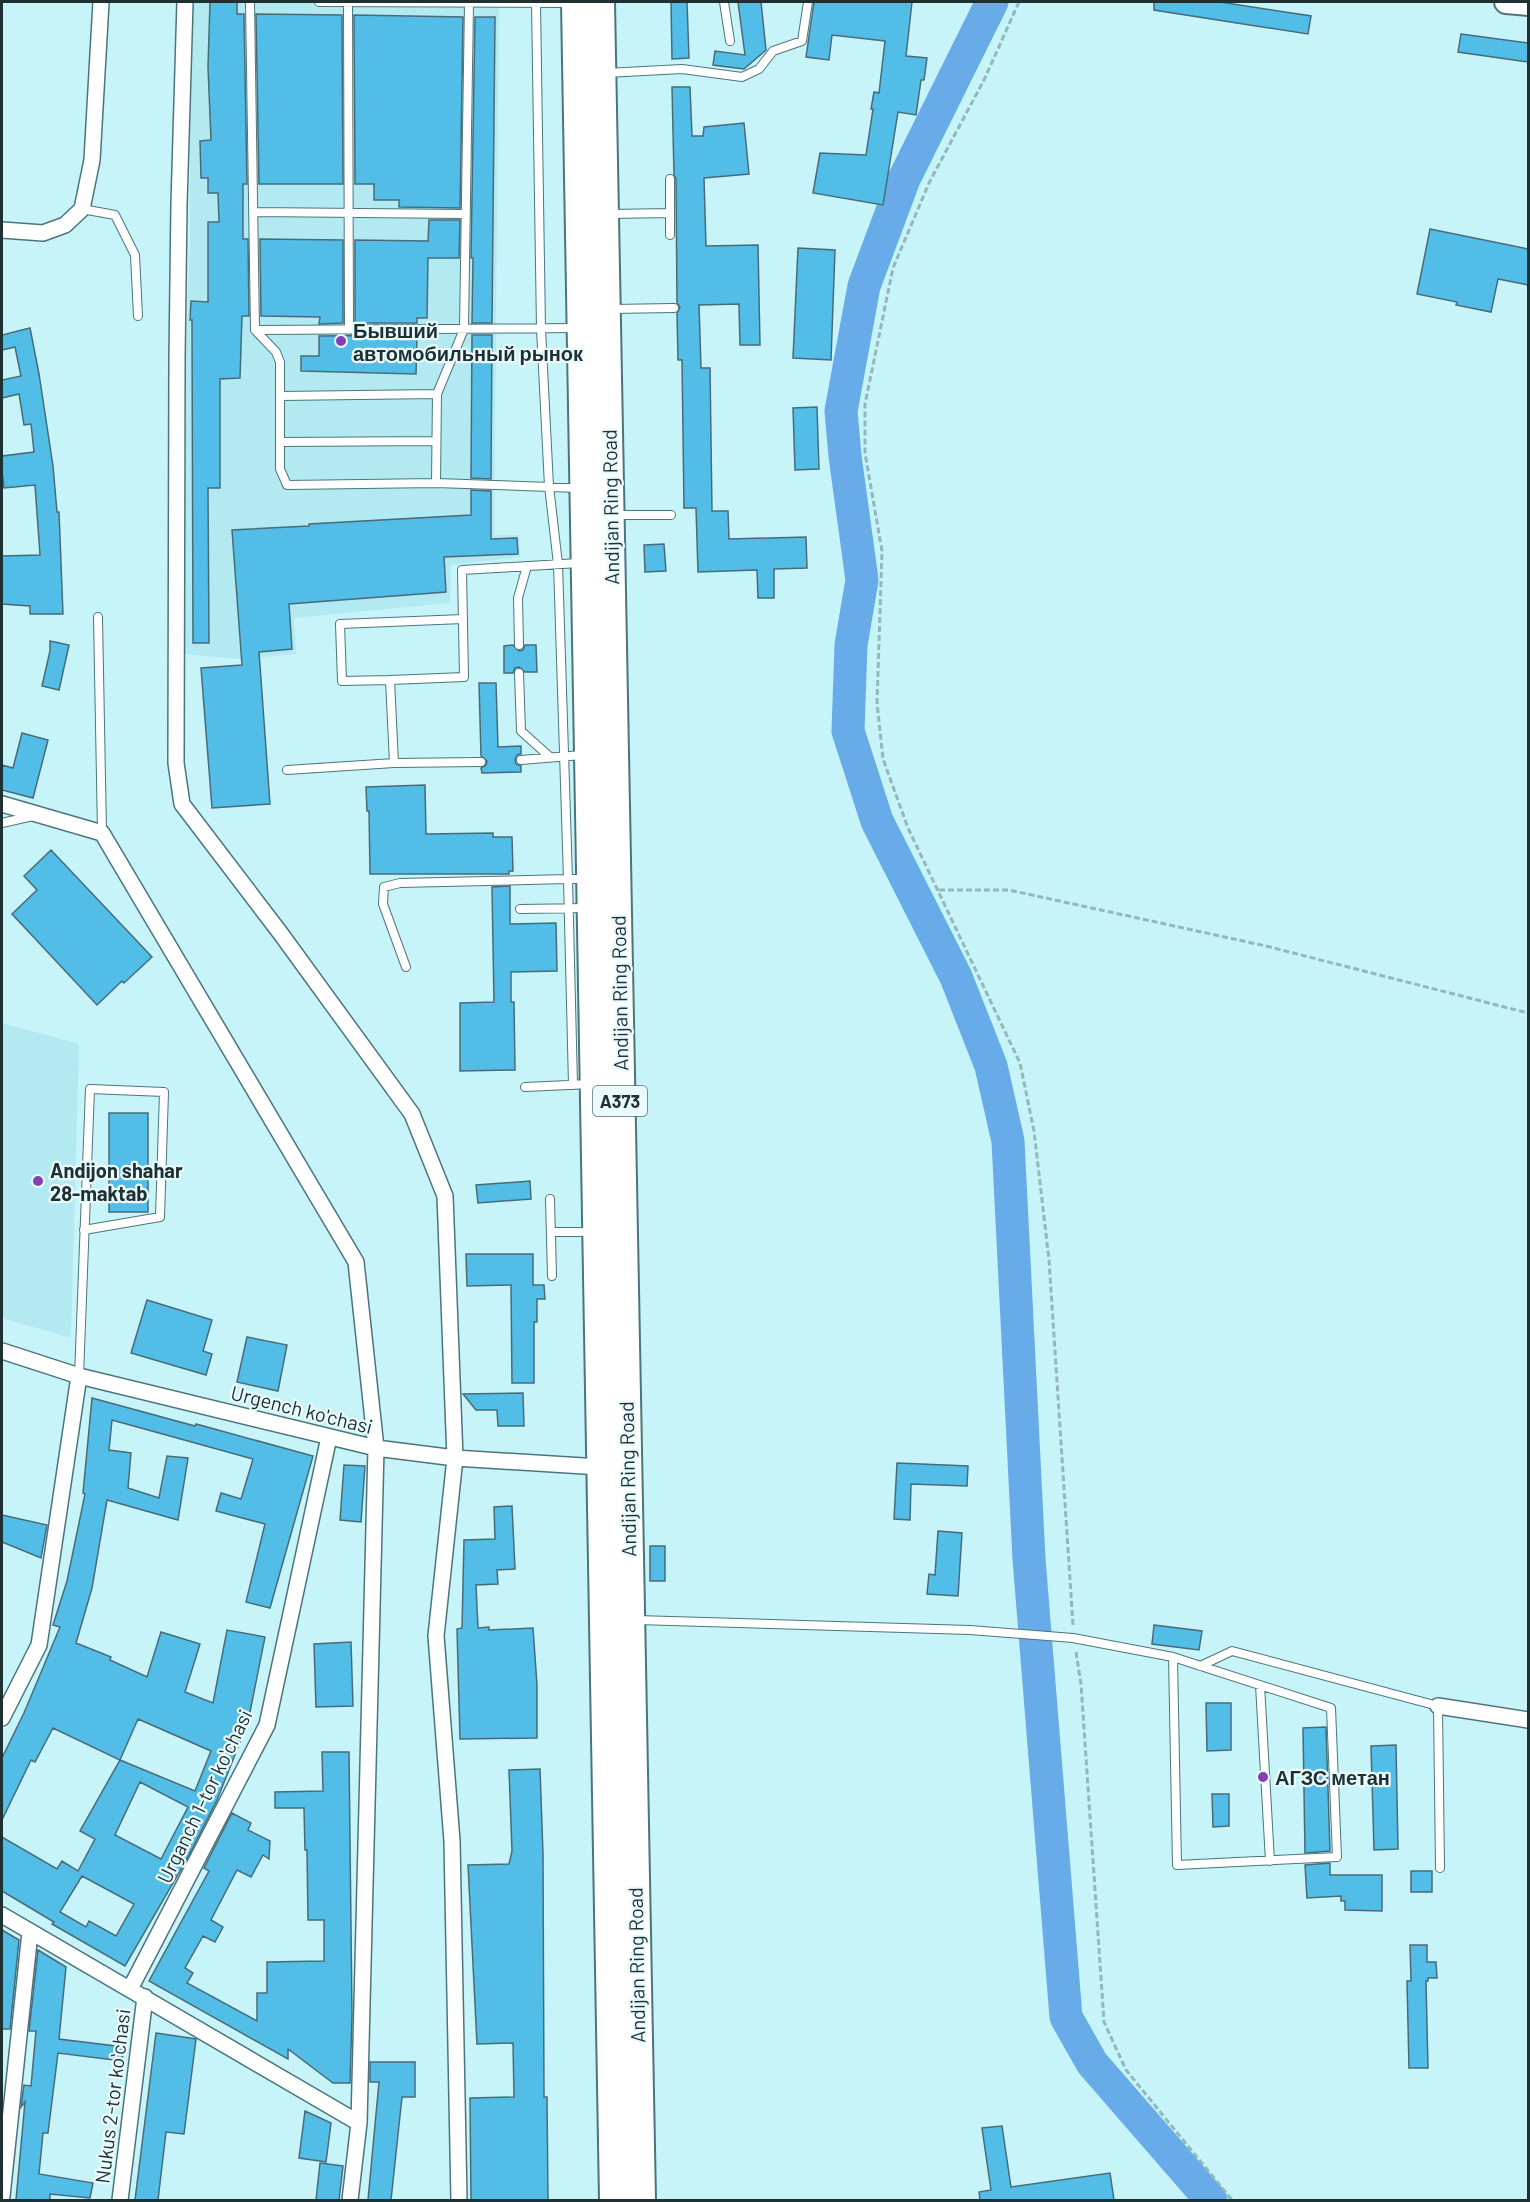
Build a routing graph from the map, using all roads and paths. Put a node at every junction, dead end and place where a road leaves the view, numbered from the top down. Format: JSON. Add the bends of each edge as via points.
{"nodes":[{"id":1,"x":101,"y":2,"type":"edge"},
{"id":2,"x":185,"y":2,"type":"edge"},
{"id":3,"x":250,"y":2,"type":"edge"},
{"id":4,"x":319,"y":2,"type":"edge"},
{"id":5,"x":348,"y":2,"type":"edge"},
{"id":6,"x":469,"y":2,"type":"edge"},
{"id":7,"x":536,"y":2,"type":"edge"},
{"id":8,"x":584,"y":2,"type":"edge"},
{"id":9,"x":724,"y":2,"type":"edge"},
{"id":10,"x":808,"y":2,"type":"edge"},
{"id":11,"x":1019,"y":2,"type":"edge"},
{"id":12,"x":1506,"y":2,"type":"edge"},
{"id":13,"x":1528,"y":4,"type":"edge"},
{"id":14,"x":730,"y":41,"type":"dead end"},
{"id":15,"x":602,"y":73,"type":"junction"},
{"id":16,"x":670,"y":180,"type":"dead end"},
{"id":17,"x":82,"y":209,"type":"junction"},
{"id":18,"x":255,"y":212,"type":"junction"},
{"id":19,"x":349,"y":213,"type":"junction"},
{"id":20,"x":670,"y":213,"type":"junction"},
{"id":21,"x":465,"y":214,"type":"junction"},
{"id":22,"x":605,"y":214,"type":"junction"},
{"id":23,"x":2,"y":230,"type":"edge"},
{"id":24,"x":670,"y":235,"type":"dead end"},
{"id":25,"x":674,"y":308,"type":"dead end"},
{"id":26,"x":607,"y":309,"type":"junction"},
{"id":27,"x":138,"y":316,"type":"dead end"},
{"id":28,"x":582,"y":328,"type":"junction"},
{"id":29,"x":464,"y":329,"type":"junction"},
{"id":30,"x":541,"y":329,"type":"junction"},
{"id":31,"x":255,"y":330,"type":"junction"},
{"id":32,"x":349,"y":330,"type":"junction"},
{"id":33,"x":437,"y":394,"type":"junction"},
{"id":34,"x":280,"y":396,"type":"junction"},
{"id":35,"x":436,"y":441,"type":"junction"},
{"id":36,"x":280,"y":442,"type":"junction"},
{"id":37,"x":436,"y":483,"type":"junction"},
{"id":38,"x":549,"y":486,"type":"junction"},
{"id":39,"x":585,"y":489,"type":"junction"},
{"id":40,"x":611,"y":515,"type":"junction"},
{"id":41,"x":671,"y":515,"type":"dead end"},
{"id":42,"x":587,"y":562,"type":"junction"},
{"id":43,"x":558,"y":564,"type":"junction"},
{"id":44,"x":527,"y":566,"type":"junction"},
{"id":45,"x":98,"y":617,"type":"dead end"},
{"id":46,"x":463,"y":619,"type":"junction"},
{"id":47,"x":519,"y":645,"type":"dead end"},
{"id":48,"x":519,"y":672,"type":"dead end"},
{"id":49,"x":390,"y":680,"type":"junction"},
{"id":50,"x":577,"y":755,"type":"junction"},
{"id":51,"x":550,"y":756,"type":"junction"},
{"id":52,"x":521,"y":760,"type":"dead end"},
{"id":53,"x":481,"y":762,"type":"dead end"},
{"id":54,"x":394,"y":763,"type":"junction"},
{"id":55,"x":287,"y":770,"type":"dead end"},
{"id":56,"x":2,"y":804,"type":"edge"},
{"id":57,"x":38,"y":815,"type":"junction"},
{"id":58,"x":2,"y":823,"type":"edge"},
{"id":59,"x":102,"y":833,"type":"junction"},
{"id":60,"x":580,"y":879,"type":"junction"},
{"id":61,"x":938,"y":890,"type":"junction"},
{"id":62,"x":520,"y":909,"type":"dead end"},
{"id":63,"x":580,"y":909,"type":"junction"},
{"id":64,"x":406,"y":967,"type":"dead end"},
{"id":65,"x":1528,"y":1013,"type":"edge"},
{"id":66,"x":584,"y":1084,"type":"junction"},
{"id":67,"x":525,"y":1087,"type":"dead end"},
{"id":68,"x":550,"y":1199,"type":"dead end"},
{"id":69,"x":84,"y":1230,"type":"junction"},
{"id":70,"x":551,"y":1232,"type":"junction"},
{"id":71,"x":597,"y":1232,"type":"junction"},
{"id":72,"x":552,"y":1276,"type":"dead end"},
{"id":73,"x":2,"y":1352,"type":"edge"},
{"id":74,"x":79,"y":1376,"type":"junction"},
{"id":75,"x":329,"y":1437,"type":"junction"},
{"id":76,"x":375,"y":1448,"type":"junction"},
{"id":77,"x":455,"y":1458,"type":"junction"},
{"id":78,"x":600,"y":1467,"type":"junction"},
{"id":79,"x":629,"y":1619,"type":"junction"},
{"id":80,"x":1073,"y":1638,"type":"junction"},
{"id":81,"x":1173,"y":1657,"type":"junction"},
{"id":82,"x":1200,"y":1666,"type":"junction"},
{"id":83,"x":1260,"y":1685,"type":"junction"},
{"id":84,"x":1438,"y":1706,"type":"junction"},
{"id":85,"x":2,"y":1718,"type":"edge"},
{"id":86,"x":1528,"y":1720,"type":"edge"},
{"id":87,"x":1270,"y":1861,"type":"junction"},
{"id":88,"x":1440,"y":1868,"type":"dead end"},
{"id":89,"x":2,"y":1915,"type":"edge"},
{"id":90,"x":30,"y":1932,"type":"junction"},
{"id":91,"x":130,"y":1989,"type":"junction"},
{"id":92,"x":145,"y":1997,"type":"junction"},
{"id":93,"x":359,"y":2123,"type":"junction"},
{"id":94,"x":2,"y":2196,"type":"edge"},
{"id":95,"x":120,"y":2200,"type":"edge"},
{"id":96,"x":350,"y":2200,"type":"edge"},
{"id":97,"x":459,"y":2200,"type":"edge"},
{"id":98,"x":614,"y":2200,"type":"edge"},
{"id":99,"x":641,"y":2200,"type":"edge"},
{"id":100,"x":1232,"y":2200,"type":"edge"}],
"edges":[{"from":1,"to":17,"type":"street","via":[[92,160]]},
{"from":2,"to":77,"type":"street","via":[[177,359],[176,763],[182,804],[412,1114],[445,1196]]},
{"from":3,"to":18,"type":"lane"},
{"from":4,"to":5,"type":"lane"},
{"from":5,"to":6,"type":"lane"},
{"from":5,"to":19,"type":"lane"},
{"from":6,"to":7,"type":"lane"},
{"from":6,"to":21,"type":"lane"},
{"from":7,"to":8,"type":"lane"},
{"from":7,"to":30,"type":"lane"},
{"from":8,"to":15,"type":"highway","name":"Andijan Ring Road","number":"A373"},
{"from":8,"to":28,"type":"highway","name":"Andijan Ring Road","number":"A373"},
{"from":9,"to":14,"type":"lane"},
{"from":10,"to":15,"type":"lane","via":[[802,41],[773,51],[759,69],[742,76],[682,69]]},
{"from":11,"to":61,"type":"path","via":[[984,80],[929,183],[893,268],[865,404],[865,453],[882,551],[877,703],[883,759],[908,828]]},
{"from":12,"to":13,"type":"main road"},
{"from":15,"to":22,"type":"highway","name":"Andijan Ring Road","number":"A373"},
{"from":16,"to":20,"type":"lane"},
{"from":17,"to":23,"type":"street","via":[[65,225],[43,233]]},
{"from":17,"to":27,"type":"lane","via":[[115,215],[135,255]]},
{"from":18,"to":19,"type":"lane"},
{"from":18,"to":31,"type":"lane"},
{"from":19,"to":21,"type":"lane"},
{"from":19,"to":32,"type":"lane"},
{"from":20,"to":22,"type":"lane"},
{"from":20,"to":24,"type":"lane"},
{"from":21,"to":29,"type":"lane"},
{"from":22,"to":26,"type":"highway","name":"Andijan Ring Road","number":"A373"},
{"from":25,"to":26,"type":"lane"},
{"from":26,"to":40,"type":"highway","name":"Andijan Ring Road","number":"A373"},
{"from":28,"to":30,"type":"lane"},
{"from":28,"to":39,"type":"highway","name":"Andijan Ring Road","number":"A373"},
{"from":29,"to":30,"type":"lane"},
{"from":29,"to":32,"type":"lane"},
{"from":29,"to":33,"type":"lane"},
{"from":30,"to":38,"type":"lane"},
{"from":31,"to":32,"type":"lane"},
{"from":31,"to":34,"type":"lane","via":[[279,357]]},
{"from":33,"to":34,"type":"lane"},
{"from":33,"to":35,"type":"lane"},
{"from":34,"to":36,"type":"lane"},
{"from":35,"to":36,"type":"lane"},
{"from":35,"to":37,"type":"lane"},
{"from":36,"to":37,"type":"lane","via":[[280,469],[287,485]]},
{"from":37,"to":38,"type":"lane"},
{"from":38,"to":39,"type":"lane"},
{"from":38,"to":43,"type":"lane"},
{"from":39,"to":42,"type":"highway","name":"Andijan Ring Road","number":"A373"},
{"from":40,"to":41,"type":"lane"},
{"from":40,"to":79,"type":"highway","name":"Andijan Ring Road","number":"A373"},
{"from":42,"to":43,"type":"lane"},
{"from":42,"to":50,"type":"highway","name":"Andijan Ring Road","number":"A373"},
{"from":43,"to":44,"type":"lane"},
{"from":43,"to":50,"type":"lane"},
{"from":44,"to":46,"type":"lane","via":[[462,570]]},
{"from":44,"to":47,"type":"lane","via":[[518,598]]},
{"from":45,"to":59,"type":"lane"},
{"from":46,"to":49,"type":"lane","via":[[464,676]]},
{"from":46,"to":49,"type":"lane","via":[[340,624],[342,681]]},
{"from":48,"to":51,"type":"lane","via":[[521,731]]},
{"from":49,"to":54,"type":"lane"},
{"from":50,"to":51,"type":"lane"},
{"from":50,"to":60,"type":"highway","name":"Andijan Ring Road","number":"A373"},
{"from":51,"to":52,"type":"lane"},
{"from":53,"to":54,"type":"lane"},
{"from":54,"to":55,"type":"lane"},
{"from":56,"to":57,"type":"street"},
{"from":57,"to":58,"type":"lane"},
{"from":57,"to":59,"type":"street"},
{"from":59,"to":76,"type":"street","via":[[356,1262]]},
{"from":60,"to":63,"type":"highway","name":"Andijan Ring Road","number":"A373"},
{"from":60,"to":64,"type":"lane","via":[[400,882],[384,887],[383,904]]},
{"from":61,"to":65,"type":"path","via":[[1009,890],[1266,946]]},
{"from":61,"to":80,"type":"path","via":[[1020,1063],[1034,1131],[1049,1260]]},
{"from":62,"to":63,"type":"lane"},
{"from":63,"to":66,"type":"highway","name":"Andijan Ring Road","number":"A373"},
{"from":66,"to":67,"type":"lane"},
{"from":66,"to":71,"type":"highway","name":"Andijan Ring Road","number":"A373"},
{"from":68,"to":70,"type":"lane"},
{"from":69,"to":69,"type":"lane","via":[[90,1089],[164,1092],[160,1217]]},
{"from":69,"to":74,"type":"lane"},
{"from":70,"to":71,"type":"lane"},
{"from":70,"to":72,"type":"lane"},
{"from":71,"to":78,"type":"highway","name":"Andijan Ring Road","number":"A373"},
{"from":73,"to":74,"type":"street","name":"Urgench ko'chasi"},
{"from":74,"to":75,"type":"street","name":"Urgench ko'chasi"},
{"from":74,"to":85,"type":"street","via":[[39,1646]]},
{"from":75,"to":76,"type":"street","name":"Urgench ko'chasi"},
{"from":75,"to":91,"type":"street","name":"Urganch 1-tor koʻchasi","via":[[267,1725]]},
{"from":76,"to":77,"type":"street","name":"Urgench ko'chasi"},
{"from":76,"to":93,"type":"street"},
{"from":77,"to":78,"type":"street","name":"Urgench ko'chasi"},
{"from":77,"to":97,"type":"street","via":[[436,1636],[453,1841]]},
{"from":78,"to":98,"type":"highway","name":"Andijan Ring Road","number":"A373"},
{"from":79,"to":80,"type":"lane","via":[[970,1630]]},
{"from":79,"to":99,"type":"highway","name":"Andijan Ring Road","number":"A373"},
{"from":80,"to":81,"type":"lane"},
{"from":80,"to":100,"type":"path","via":[[1081,1684],[1104,2022],[1126,2070]]},
{"from":81,"to":82,"type":"lane"},
{"from":81,"to":87,"type":"lane","via":[[1177,1865]]},
{"from":82,"to":83,"type":"lane"},
{"from":82,"to":84,"type":"lane","via":[[1232,1651]]},
{"from":83,"to":87,"type":"lane"},
{"from":83,"to":87,"type":"lane","via":[[1331,1708],[1337,1857]]},
{"from":84,"to":86,"type":"street"},
{"from":84,"to":88,"type":"lane"},
{"from":89,"to":90,"type":"street"},
{"from":90,"to":91,"type":"street"},
{"from":90,"to":94,"type":"street"},
{"from":91,"to":92,"type":"street"},
{"from":92,"to":93,"type":"street"},
{"from":92,"to":95,"type":"street","name":"Nukus 2-tor koʻchasi"},
{"from":93,"to":96,"type":"street"}]}
